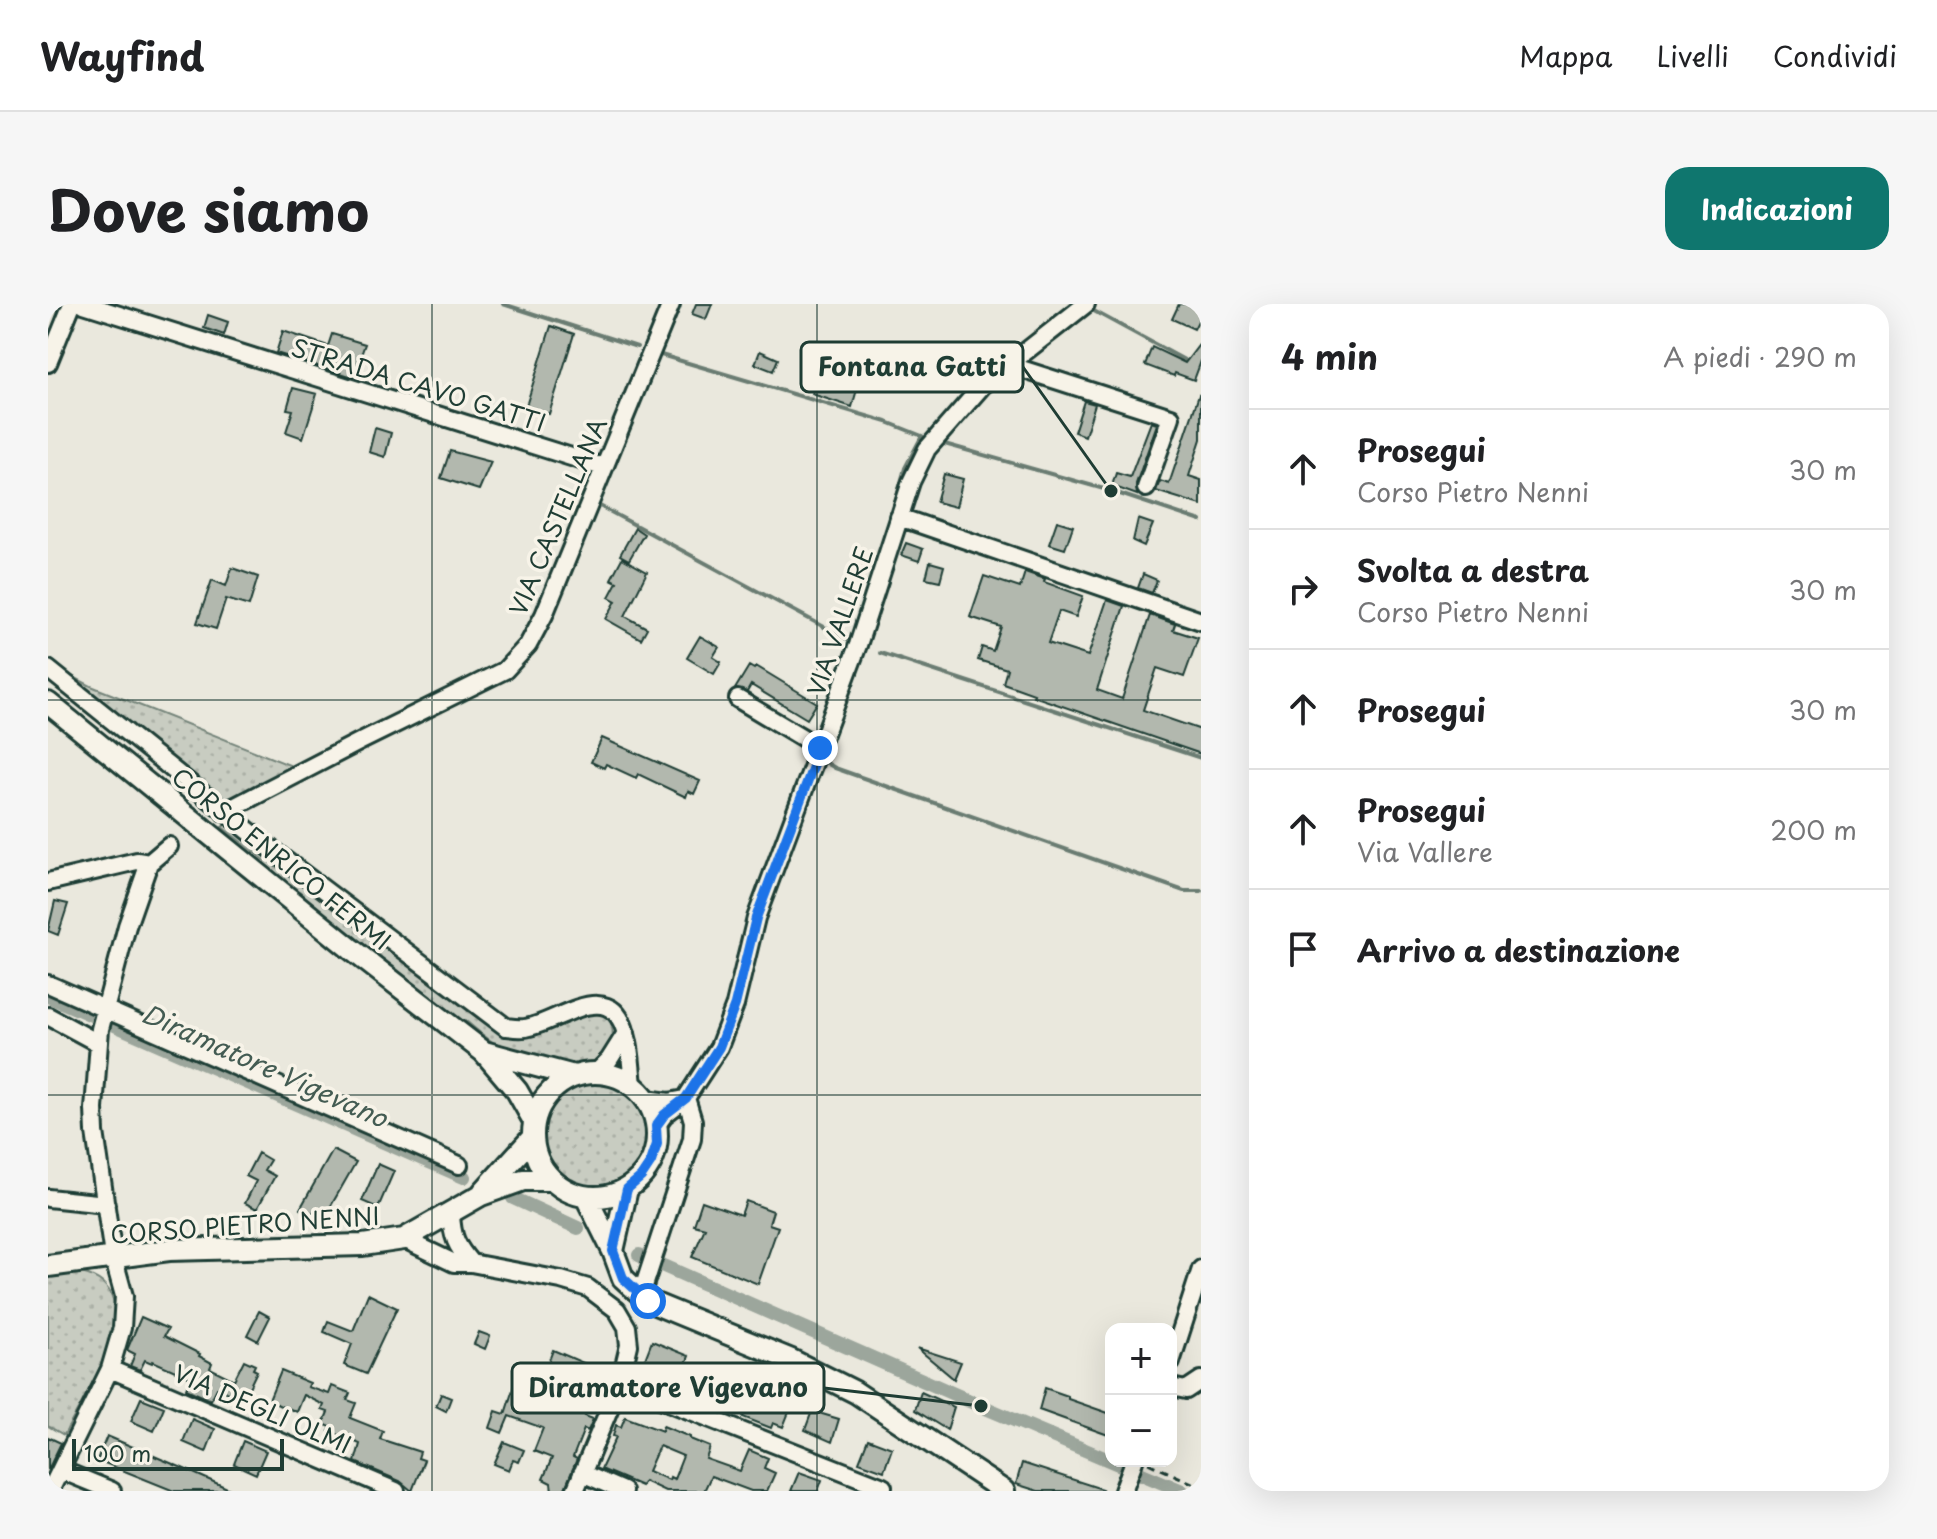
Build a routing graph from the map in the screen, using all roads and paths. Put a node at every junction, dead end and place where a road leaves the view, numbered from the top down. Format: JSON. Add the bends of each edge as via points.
{"nodes":[{"id":1,"x":72,"y":304,"type":"edge"},
{"id":2,"x":84,"y":304,"type":"edge"},
{"id":3,"x":671,"y":304,"type":"edge"},
{"id":4,"x":1086,"y":304,"type":"edge"},
{"id":5,"x":48,"y":363,"type":"edge"},
{"id":6,"x":1009,"y":365,"type":"junction"},
{"id":7,"x":603,"y":467,"type":"junction"},
{"id":8,"x":1146,"y":488,"type":"dead end"},
{"id":9,"x":899,"y":517,"type":"junction"},
{"id":10,"x":1201,"y":621,"type":"edge"},
{"id":11,"x":48,"y":669,"type":"edge"},
{"id":12,"x":738,"y":699,"type":"dead end"},
{"id":13,"x":48,"y":703,"type":"edge"},
{"id":14,"x":820,"y":748,"type":"junction"},
{"id":15,"x":224,"y":812,"type":"junction"},
{"id":16,"x":169,"y":846,"type":"dead end"},
{"id":17,"x":149,"y":863,"type":"junction"},
{"id":18,"x":48,"y":882,"type":"edge"},
{"id":19,"x":48,"y":984,"type":"edge"},
{"id":20,"x":105,"y":1009,"type":"junction"},
{"id":21,"x":48,"y":1016,"type":"edge"},
{"id":22,"x":626,"y":1033,"type":"junction"},
{"id":23,"x":99,"y":1036,"type":"junction"},
{"id":24,"x":484,"y":1052,"type":"junction"},
{"id":25,"x":596,"y":1073,"type":"junction"},
{"id":26,"x":574,"y":1076,"type":"junction"},
{"id":27,"x":639,"y":1092,"type":"junction"},
{"id":28,"x":686,"y":1098,"type":"junction"},
{"id":29,"x":656,"y":1126,"type":"junction"},
{"id":30,"x":533,"y":1129,"type":"junction"},
{"id":31,"x":459,"y":1165,"type":"dead end"},
{"id":32,"x":551,"y":1180,"type":"junction"},
{"id":33,"x":627,"y":1189,"type":"junction"},
{"id":34,"x":481,"y":1195,"type":"junction"},
{"id":35,"x":586,"y":1197,"type":"junction"},
{"id":36,"x":48,"y":1198,"type":"edge"},
{"id":37,"x":106,"y":1204,"type":"junction"},
{"id":38,"x":451,"y":1214,"type":"junction"},
{"id":39,"x":404,"y":1239,"type":"junction"},
{"id":40,"x":613,"y":1251,"type":"junction"},
{"id":41,"x":113,"y":1256,"type":"junction"},
{"id":42,"x":471,"y":1263,"type":"junction"},
{"id":43,"x":48,"y":1266,"type":"edge"},
{"id":44,"x":1201,"y":1269,"type":"edge"},
{"id":45,"x":648,"y":1278,"type":"dead end"},
{"id":46,"x":1177,"y":1343,"type":"edge"},
{"id":47,"x":110,"y":1369,"type":"junction"},
{"id":48,"x":527,"y":1375,"type":"dead end"},
{"id":49,"x":1201,"y":1380,"type":"edge"},
{"id":50,"x":620,"y":1383,"type":"junction"},
{"id":51,"x":1177,"y":1388,"type":"edge"},
{"id":52,"x":610,"y":1407,"type":"junction"},
{"id":53,"x":1134,"y":1467,"type":"edge"},
{"id":54,"x":1152,"y":1467,"type":"edge"},
{"id":55,"x":61,"y":1470,"type":"junction"},
{"id":56,"x":582,"y":1473,"type":"junction"},
{"id":57,"x":1125,"y":1485,"type":"edge"},
{"id":58,"x":883,"y":1487,"type":"dead end"},
{"id":59,"x":1201,"y":1487,"type":"edge"},
{"id":60,"x":389,"y":1489,"type":"edge"},
{"id":61,"x":999,"y":1489,"type":"edge"},
{"id":62,"x":50,"y":1491,"type":"edge"},
{"id":63,"x":112,"y":1491,"type":"edge"},
{"id":64,"x":575,"y":1491,"type":"edge"},
{"id":65,"x":623,"y":1491,"type":"edge"}],
"edges":[{"from":1,"to":5,"type":"street"},
{"from":2,"to":7,"type":"street","name":"STRADA CAVO GATTI"},
{"from":3,"to":7,"type":"street","name":"VIA CASTELLANA"},
{"from":4,"to":6,"type":"street","name":"VIA VALLERE"},
{"from":6,"to":8,"type":"street","via":[[1171,417]]},
{"from":6,"to":9,"type":"street","name":"VIA VALLERE","via":[[983,385],[927,449]]},
{"from":7,"to":15,"type":"street","name":"VIA CASTELLANA","via":[[544,615],[528,645],[505,670]]},
{"from":9,"to":10,"type":"street"},
{"from":9,"to":14,"type":"street","name":"VIA VALLERE"},
{"from":11,"to":15,"type":"street"},
{"from":12,"to":14,"type":"street"},
{"from":13,"to":24,"type":"main road","name":"CORSO ENRICO FERMI"},
{"from":14,"to":28,"type":"street","name":"VIA VALLERE","via":[[756,918],[730,1019],[719,1047]]},
{"from":15,"to":22,"type":"street","via":[[506,1027],[523,1029],[580,1006],[600,1005],[613,1011]]},
{"from":16,"to":17,"type":"street"},
{"from":17,"to":18,"type":"street","via":[[137,861]]},
{"from":17,"to":20,"type":"street"},
{"from":19,"to":20,"type":"street"},
{"from":20,"to":23,"type":"street"},
{"from":20,"to":31,"type":"street"},
{"from":21,"to":23,"type":"street"},
{"from":22,"to":25,"type":"street"},
{"from":22,"to":27,"type":"street"},
{"from":23,"to":37,"type":"street","via":[[94,1109]]},
{"from":24,"to":26,"type":"main road","name":"CORSO ENRICO FERMI"},
{"from":24,"to":30,"type":"main road","name":"CORSO ENRICO FERMI","via":[[517,1091]]},
{"from":25,"to":26,"type":"main road"},
{"from":25,"to":27,"type":"main road","via":[[614,1076]]},
{"from":26,"to":30,"type":"main road","via":[[548,1094]]},
{"from":27,"to":28,"type":"street","via":[[669,1102]]},
{"from":27,"to":29,"type":"main road"},
{"from":28,"to":29,"type":"street","name":"VIA VALLERE"},
{"from":28,"to":45,"type":"street","via":[[692,1139]]},
{"from":29,"to":33,"type":"main road","via":[[651,1162]]},
{"from":30,"to":32,"type":"main road","via":[[538,1160]]},
{"from":30,"to":34,"type":"main road","name":"CORSO PIETRO NENNI"},
{"from":32,"to":34,"type":"main road","name":"CORSO PIETRO NENNI","via":[[523,1180]]},
{"from":32,"to":35,"type":"main road"},
{"from":33,"to":35,"type":"main road"},
{"from":33,"to":40,"type":"main road"},
{"from":34,"to":38,"type":"main road","name":"CORSO PIETRO NENNI"},
{"from":35,"to":40,"type":"main road"},
{"from":36,"to":37,"type":"street"},
{"from":37,"to":41,"type":"street"},
{"from":38,"to":39,"type":"main road","name":"CORSO PIETRO NENNI"},
{"from":38,"to":42,"type":"street","via":[[456,1244]]},
{"from":39,"to":41,"type":"main road","name":"CORSO PIETRO NENNI"},
{"from":39,"to":42,"type":"street","via":[[454,1263]]},
{"from":40,"to":61,"type":"main road","via":[[623,1278],[648,1301],[855,1392]]},
{"from":41,"to":43,"type":"main road","name":"CORSO PIETRO NENNI"},
{"from":41,"to":47,"type":"street","via":[[124,1296],[122,1328]]},
{"from":42,"to":50,"type":"street","via":[[561,1280],[605,1300],[627,1327],[629,1345]]},
{"from":44,"to":46,"type":"street"},
{"from":47,"to":55,"type":"street"},
{"from":47,"to":60,"type":"street","name":"VIA DEGLI OLMI"},
{"from":48,"to":52,"type":"street"},
{"from":49,"to":51,"type":"street","via":[[1186,1390]]},
{"from":50,"to":52,"type":"street"},
{"from":50,"to":58,"type":"street"},
{"from":52,"to":56,"type":"street"},
{"from":53,"to":57,"type":"street"},
{"from":54,"to":59,"type":"path"},
{"from":55,"to":62,"type":"street"},
{"from":55,"to":63,"type":"street"},
{"from":56,"to":64,"type":"street"},
{"from":56,"to":65,"type":"street"}]}
